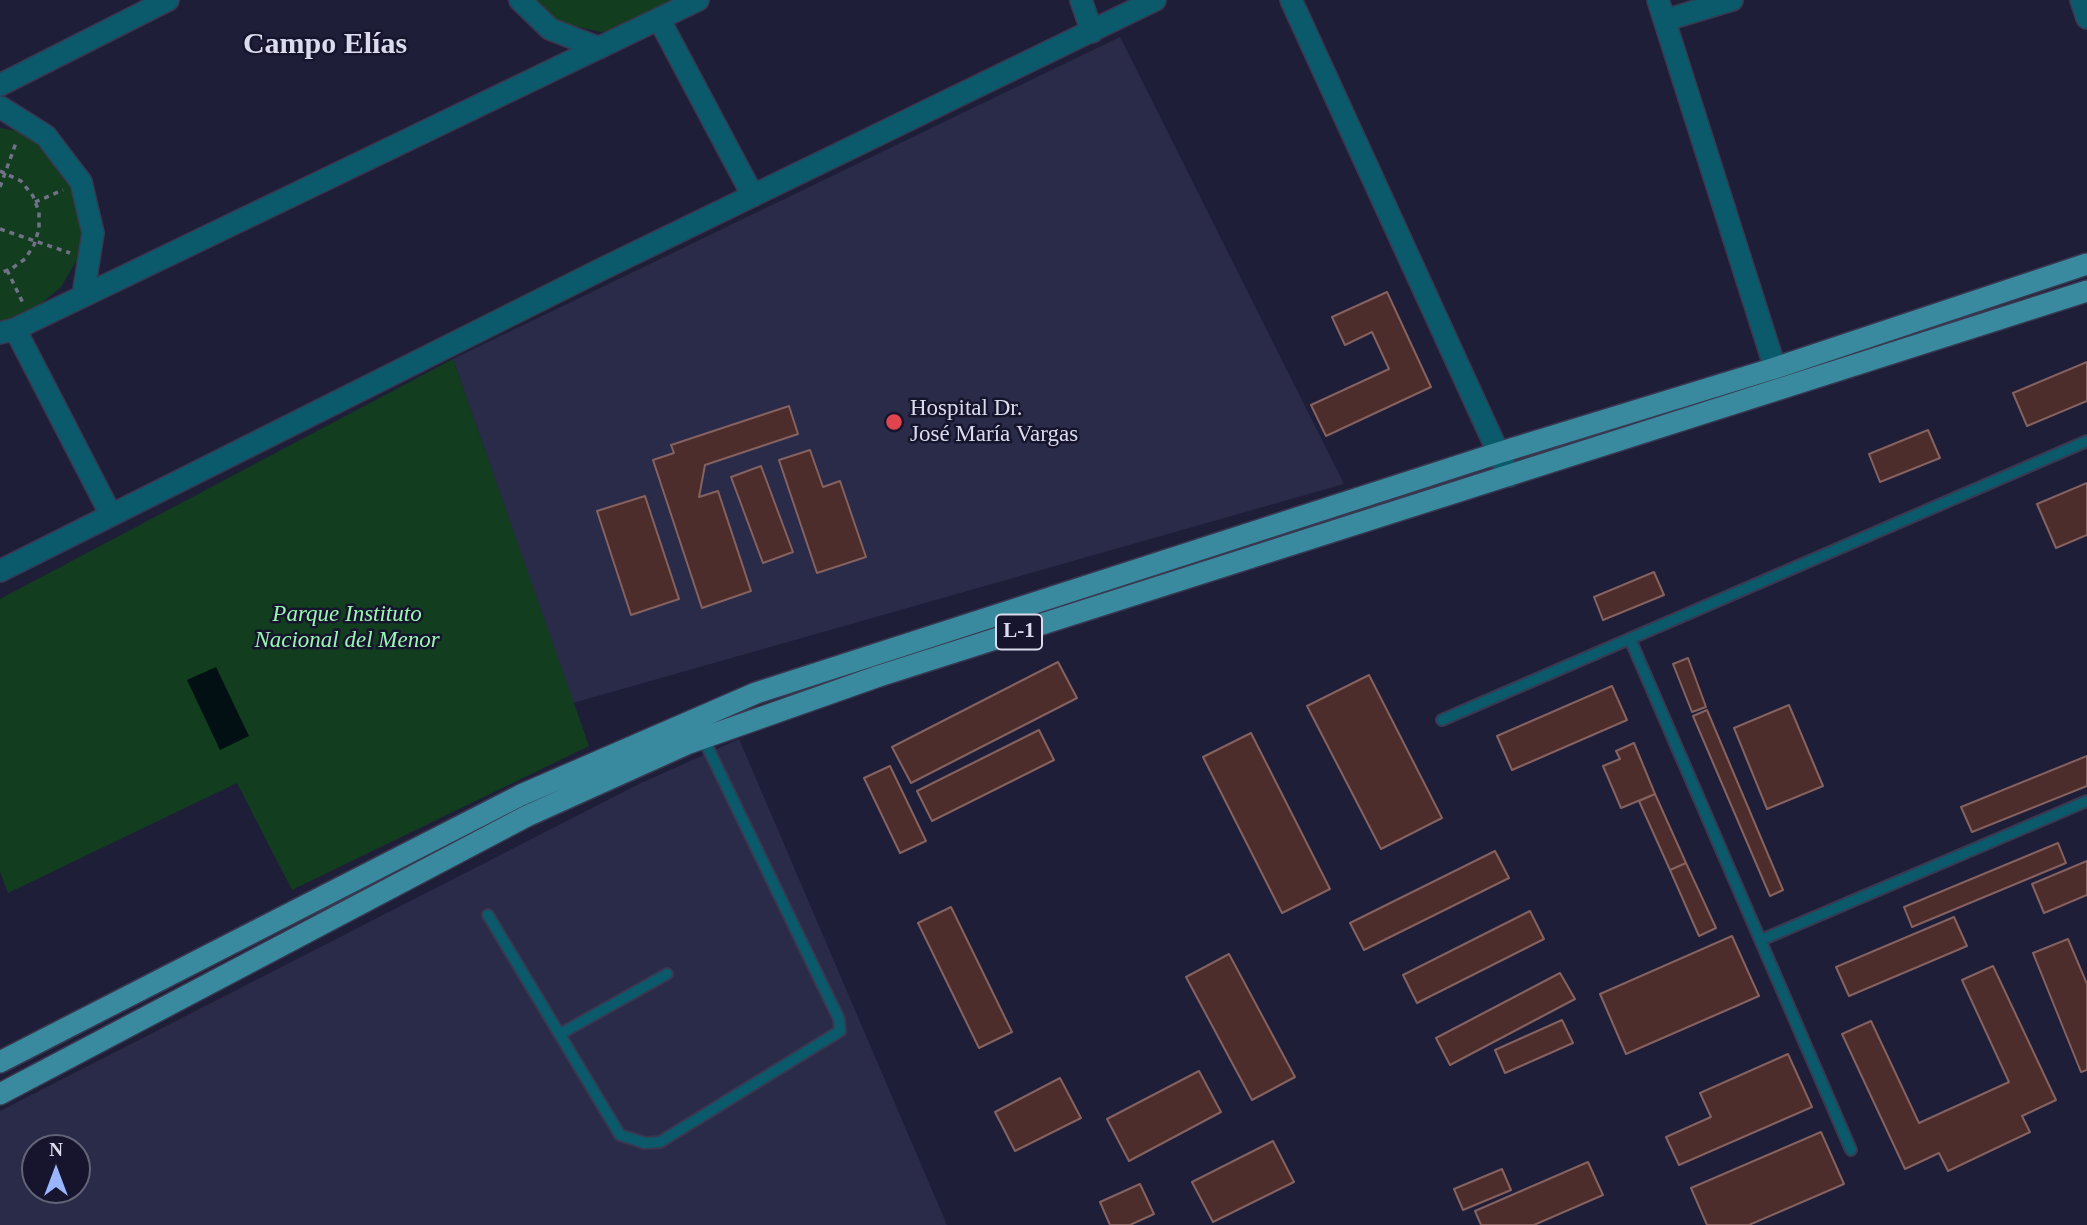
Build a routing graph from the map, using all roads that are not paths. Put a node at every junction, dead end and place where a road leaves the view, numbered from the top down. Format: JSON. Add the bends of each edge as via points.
{"nodes":[{"id":1,"x":168,"y":0,"type":"edge"},
{"id":2,"x":520,"y":0,"type":"edge"},
{"id":3,"x":698,"y":0,"type":"edge"},
{"id":4,"x":1081,"y":0,"type":"edge"},
{"id":5,"x":1155,"y":0,"type":"edge"},
{"id":6,"x":1291,"y":0,"type":"edge"},
{"id":7,"x":1658,"y":0,"type":"edge"},
{"id":8,"x":1731,"y":0,"type":"edge"},
{"id":9,"x":2081,"y":0,"type":"edge"},
{"id":10,"x":2087,"y":18,"type":"edge"},
{"id":11,"x":659,"y":19,"type":"junction"},
{"id":12,"x":1666,"y":20,"type":"junction"},
{"id":13,"x":1092,"y":32,"type":"junction"},
{"id":14,"x":599,"y":48,"type":"junction"},
{"id":15,"x":0,"y":85,"type":"edge"},
{"id":16,"x":0,"y":107,"type":"edge"},
{"id":17,"x":753,"y":196,"type":"junction"},
{"id":18,"x":2087,"y":264,"type":"edge"},
{"id":19,"x":2087,"y":291,"type":"edge"},
{"id":20,"x":83,"y":296,"type":"junction"},
{"id":21,"x":16,"y":328,"type":"edge"},
{"id":22,"x":1775,"y":368,"type":"junction"},
{"id":23,"x":2087,"y":441,"type":"edge"},
{"id":24,"x":1498,"y":453,"type":"junction"},
{"id":25,"x":1509,"y":476,"type":"junction"},
{"id":26,"x":111,"y":515,"type":"junction"},
{"id":27,"x":0,"y":571,"type":"edge"},
{"id":28,"x":1630,"y":639,"type":"junction"},
{"id":29,"x":1442,"y":720,"type":"dead end"},
{"id":30,"x":703,"y":738,"type":"junction"},
{"id":31,"x":2087,"y":801,"type":"edge"},
{"id":32,"x":488,"y":915,"type":"dead end"},
{"id":33,"x":1762,"y":940,"type":"junction"},
{"id":34,"x":667,"y":974,"type":"dead end"},
{"id":35,"x":560,"y":1034,"type":"junction"},
{"id":36,"x":0,"y":1062,"type":"edge"},
{"id":37,"x":0,"y":1094,"type":"edge"},
{"id":38,"x":1851,"y":1150,"type":"dead end"}],
"edges":[{"from":1,"to":15,"type":"street"},
{"from":2,"to":14,"type":"street","via":[[550,29]]},
{"from":3,"to":11,"type":"street"},
{"from":4,"to":13,"type":"street"},
{"from":5,"to":13,"type":"street"},
{"from":6,"to":24,"type":"street"},
{"from":7,"to":12,"type":"street"},
{"from":8,"to":12,"type":"street"},
{"from":9,"to":10,"type":"street"},
{"from":11,"to":14,"type":"street"},
{"from":11,"to":17,"type":"street"},
{"from":12,"to":22,"type":"street"},
{"from":13,"to":17,"type":"street"},
{"from":14,"to":20,"type":"street"},
{"from":16,"to":20,"type":"street","via":[[46,136],[81,182],[93,233]]},
{"from":17,"to":26,"type":"street"},
{"from":18,"to":22,"type":"main road","number":"L-1"},
{"from":19,"to":25,"type":"main road","number":"L-1"},
{"from":20,"to":21,"type":"street"},
{"from":21,"to":26,"type":"street"},
{"from":22,"to":24,"type":"main road","number":"L-1"},
{"from":23,"to":28,"type":"lane"},
{"from":24,"to":25,"type":"street"},
{"from":24,"to":36,"type":"main road","number":"L-1","via":[[756,693],[522,795]]},
{"from":25,"to":30,"type":"main road","number":"L-1","via":[[880,676]]},
{"from":26,"to":27,"type":"street"},
{"from":28,"to":29,"type":"lane"},
{"from":28,"to":33,"type":"lane"},
{"from":30,"to":35,"type":"lane","via":[[839,1019],[840,1031],[660,1142],[645,1143],[620,1135]]},
{"from":30,"to":37,"type":"main road","number":"L-1","via":[[527,816]]},
{"from":31,"to":33,"type":"lane"},
{"from":32,"to":35,"type":"lane"},
{"from":33,"to":38,"type":"lane"},
{"from":34,"to":35,"type":"lane"}]}
